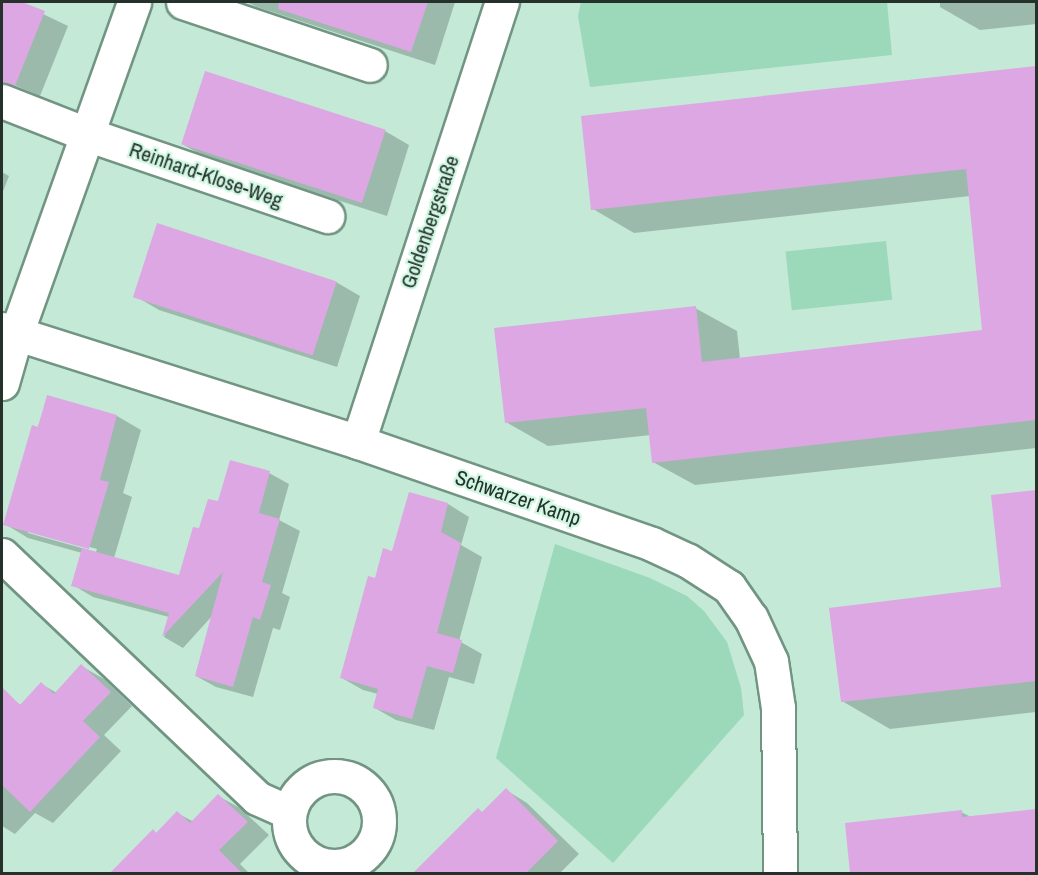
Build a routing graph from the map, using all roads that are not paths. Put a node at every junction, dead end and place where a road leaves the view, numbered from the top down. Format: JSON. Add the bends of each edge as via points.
{"nodes":[{"id":1,"x":134,"y":2,"type":"edge"},
{"id":2,"x":183,"y":2,"type":"edge"},
{"id":3,"x":502,"y":2,"type":"edge"},
{"id":4,"x":370,"y":66,"type":"dead end"},
{"id":5,"x":2,"y":101,"type":"edge"},
{"id":6,"x":86,"y":134,"type":"junction"},
{"id":7,"x":327,"y":216,"type":"dead end"},
{"id":8,"x":9,"y":332,"type":"edge"},
{"id":9,"x":2,"y":383,"type":"edge"},
{"id":10,"x":358,"y":442,"type":"junction"},
{"id":11,"x":2,"y":555,"type":"edge"},
{"id":12,"x":289,"y":812,"type":"dead end"},
{"id":13,"x":780,"y":873,"type":"edge"}],
"edges":[{"from":1,"to":6,"type":"street"},
{"from":2,"to":4,"type":"street"},
{"from":3,"to":10,"type":"street","name":"Goldenbergstraße"},
{"from":5,"to":6,"type":"street","name":"Reinhard-Klose-Weg"},
{"from":6,"to":7,"type":"street","name":"Reinhard-Klose-Weg"},
{"from":6,"to":8,"type":"street"},
{"from":8,"to":9,"type":"street"},
{"from":8,"to":10,"type":"street","name":"Schwarzer Kamp"},
{"from":10,"to":13,"type":"street","name":"Schwarzer Kamp","via":[[652,544],[687,560],[729,587],[751,618],[771,661],[778,708]]},
{"from":11,"to":12,"type":"street","via":[[258,798]]}]}
